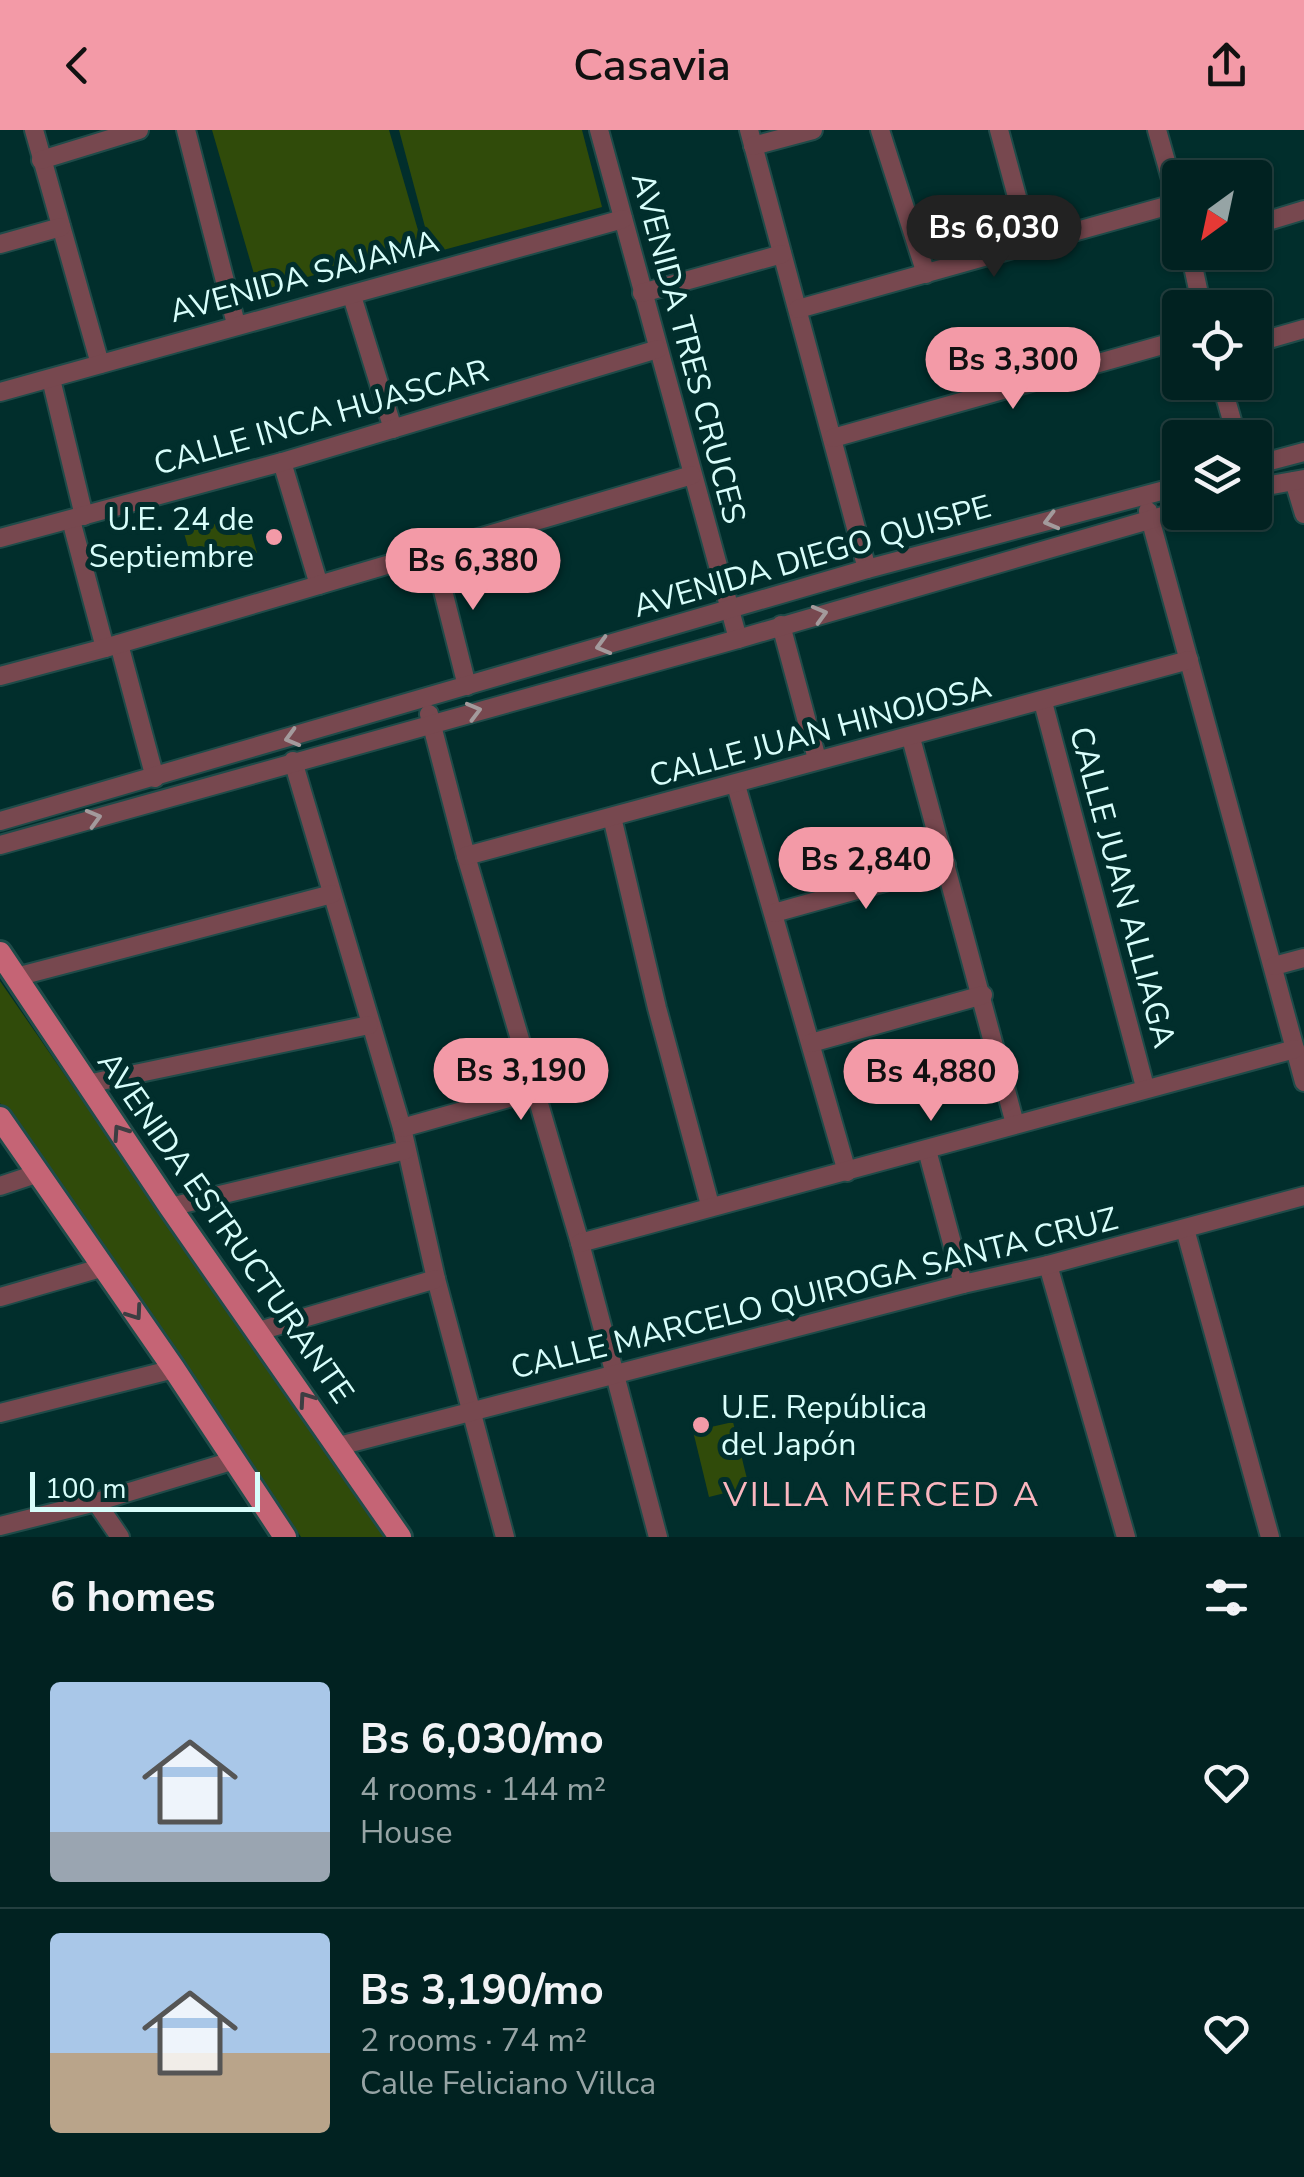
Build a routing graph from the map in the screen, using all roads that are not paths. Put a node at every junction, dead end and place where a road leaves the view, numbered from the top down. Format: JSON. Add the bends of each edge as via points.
{"nodes":[{"id":1,"x":34,"y":130,"type":"edge"},
{"id":2,"x":140,"y":130,"type":"edge"},
{"id":3,"x":186,"y":130,"type":"edge"},
{"id":4,"x":599,"y":130,"type":"edge"},
{"id":5,"x":814,"y":130,"type":"edge"},
{"id":6,"x":880,"y":130,"type":"edge"},
{"id":7,"x":999,"y":130,"type":"edge"},
{"id":8,"x":1160,"y":131,"type":"edge"},
{"id":9,"x":751,"y":138,"type":"edge"},
{"id":10,"x":41,"y":160,"type":"junction"},
{"id":11,"x":1167,"y":160,"type":"edge"},
{"id":12,"x":1304,"y":210,"type":"edge"},
{"id":13,"x":1162,"y":212,"type":"edge"},
{"id":14,"x":623,"y":219,"type":"junction"},
{"id":15,"x":1272,"y":219,"type":"edge"},
{"id":16,"x":61,"y":227,"type":"junction"},
{"id":17,"x":0,"y":244,"type":"edge"},
{"id":18,"x":1030,"y":245,"type":"junction"},
{"id":19,"x":782,"y":254,"type":"junction"},
{"id":20,"x":926,"y":274,"type":"junction"},
{"id":21,"x":642,"y":293,"type":"junction"},
{"id":22,"x":352,"y":296,"type":"junction"},
{"id":23,"x":798,"y":309,"type":"junction"},
{"id":24,"x":236,"y":324,"type":"junction"},
{"id":25,"x":1304,"y":329,"type":"edge"},
{"id":26,"x":1272,"y":338,"type":"edge"},
{"id":27,"x":1162,"y":345,"type":"edge"},
{"id":28,"x":658,"y":350,"type":"junction"},
{"id":29,"x":100,"y":364,"type":"junction"},
{"id":30,"x":51,"y":379,"type":"junction"},
{"id":31,"x":0,"y":392,"type":"edge"},
{"id":32,"x":393,"y":429,"type":"junction"},
{"id":33,"x":833,"y":438,"type":"junction"},
{"id":34,"x":1304,"y":452,"type":"edge"},
{"id":35,"x":1272,"y":460,"type":"edge"},
{"id":36,"x":282,"y":462,"type":"junction"},
{"id":37,"x":692,"y":475,"type":"junction"},
{"id":38,"x":1299,"y":480,"type":"edge"},
{"id":39,"x":1272,"y":485,"type":"edge"},
{"id":40,"x":1162,"y":491,"type":"edge"},
{"id":41,"x":1146,"y":496,"type":"junction"},
{"id":42,"x":1304,"y":514,"type":"edge"},
{"id":43,"x":1162,"y":516,"type":"edge"},
{"id":44,"x":77,"y":518,"type":"junction"},
{"id":45,"x":1149,"y":520,"type":"junction"},
{"id":46,"x":0,"y":538,"type":"edge"},
{"id":47,"x":433,"y":551,"type":"junction"},
{"id":48,"x":867,"y":569,"type":"junction"},
{"id":49,"x":319,"y":585,"type":"junction"},
{"id":50,"x":729,"y":609,"type":"junction"},
{"id":51,"x":780,"y":625,"type":"junction"},
{"id":52,"x":738,"y":639,"type":"junction"},
{"id":53,"x":112,"y":646,"type":"junction"},
{"id":54,"x":1189,"y":660,"type":"junction"},
{"id":55,"x":0,"y":676,"type":"edge"},
{"id":56,"x":466,"y":686,"type":"junction"},
{"id":57,"x":425,"y":700,"type":"junction"},
{"id":58,"x":1044,"y":702,"type":"junction"},
{"id":59,"x":431,"y":723,"type":"junction"},
{"id":60,"x":911,"y":738,"type":"junction"},
{"id":61,"x":817,"y":760,"type":"junction"},
{"id":62,"x":294,"y":762,"type":"junction"},
{"id":63,"x":154,"y":778,"type":"junction"},
{"id":64,"x":736,"y":785,"type":"junction"},
{"id":65,"x":612,"y":817,"type":"junction"},
{"id":66,"x":0,"y":821,"type":"edge"},
{"id":67,"x":0,"y":845,"type":"edge"},
{"id":68,"x":466,"y":856,"type":"junction"},
{"id":69,"x":946,"y":865,"type":"junction"},
{"id":70,"x":332,"y":894,"type":"junction"},
{"id":71,"x":774,"y":914,"type":"junction"},
{"id":72,"x":0,"y":953,"type":"edge"},
{"id":73,"x":1304,"y":958,"type":"edge"},
{"id":74,"x":1274,"y":966,"type":"junction"},
{"id":75,"x":16,"y":977,"type":"junction"},
{"id":76,"x":982,"y":995,"type":"junction"},
{"id":77,"x":369,"y":1025,"type":"junction"},
{"id":78,"x":811,"y":1043,"type":"junction"},
{"id":79,"x":1295,"y":1049,"type":"junction"},
{"id":80,"x":1304,"y":1082,"type":"edge"},
{"id":81,"x":88,"y":1084,"type":"junction"},
{"id":82,"x":1145,"y":1088,"type":"junction"},
{"id":83,"x":537,"y":1090,"type":"junction"},
{"id":84,"x":0,"y":1118,"type":"edge"},
{"id":85,"x":1015,"y":1124,"type":"junction"},
{"id":86,"x":402,"y":1128,"type":"junction"},
{"id":87,"x":406,"y":1150,"type":"junction"},
{"id":88,"x":927,"y":1150,"type":"junction"},
{"id":89,"x":847,"y":1172,"type":"junction"},
{"id":90,"x":38,"y":1173,"type":"junction"},
{"id":91,"x":0,"y":1186,"type":"edge"},
{"id":92,"x":1304,"y":1196,"type":"edge"},
{"id":93,"x":710,"y":1205,"type":"junction"},
{"id":94,"x":170,"y":1208,"type":"junction"},
{"id":95,"x":1185,"y":1229,"type":"junction"},
{"id":96,"x":580,"y":1243,"type":"junction"},
{"id":97,"x":1048,"y":1266,"type":"junction"},
{"id":98,"x":104,"y":1267,"type":"junction"},
{"id":99,"x":436,"y":1278,"type":"junction"},
{"id":100,"x":963,"y":1284,"type":"junction"},
{"id":101,"x":0,"y":1298,"type":"edge"},
{"id":102,"x":259,"y":1330,"type":"junction"},
{"id":103,"x":174,"y":1369,"type":"junction"},
{"id":104,"x":615,"y":1374,"type":"junction"},
{"id":105,"x":0,"y":1412,"type":"edge"},
{"id":106,"x":470,"y":1412,"type":"junction"},
{"id":107,"x":339,"y":1446,"type":"junction"},
{"id":108,"x":235,"y":1460,"type":"junction"},
{"id":109,"x":96,"y":1502,"type":"junction"},
{"id":110,"x":0,"y":1526,"type":"edge"},
{"id":111,"x":120,"y":1537,"type":"edge"},
{"id":112,"x":285,"y":1537,"type":"edge"},
{"id":113,"x":400,"y":1537,"type":"edge"},
{"id":114,"x":505,"y":1537,"type":"edge"},
{"id":115,"x":658,"y":1537,"type":"edge"},
{"id":116,"x":1126,"y":1537,"type":"edge"},
{"id":117,"x":1270,"y":1537,"type":"edge"}],
"edges":[{"from":1,"to":10,"type":"street"},
{"from":2,"to":10,"type":"street"},
{"from":3,"to":24,"type":"street"},
{"from":4,"to":14,"type":"street","name":"AVENIDA TRES CRUCES"},
{"from":5,"to":9,"type":"street"},
{"from":6,"to":20,"type":"street"},
{"from":7,"to":18,"type":"street"},
{"from":8,"to":11,"type":"street"},
{"from":9,"to":19,"type":"street"},
{"from":10,"to":16,"type":"street"},
{"from":12,"to":15,"type":"street"},
{"from":13,"to":18,"type":"street"},
{"from":14,"to":21,"type":"street","name":"AVENIDA TRES CRUCES"},
{"from":14,"to":22,"type":"street","name":"AVENIDA SAJAMA"},
{"from":16,"to":17,"type":"street"},
{"from":16,"to":29,"type":"street"},
{"from":18,"to":20,"type":"street"},
{"from":19,"to":21,"type":"street"},
{"from":19,"to":23,"type":"street"},
{"from":20,"to":23,"type":"street"},
{"from":21,"to":28,"type":"street","name":"AVENIDA TRES CRUCES"},
{"from":22,"to":24,"type":"street","name":"AVENIDA SAJAMA"},
{"from":22,"to":32,"type":"street"},
{"from":23,"to":33,"type":"street"},
{"from":24,"to":29,"type":"street","name":"AVENIDA SAJAMA"},
{"from":25,"to":26,"type":"street"},
{"from":27,"to":33,"type":"street"},
{"from":28,"to":32,"type":"street","name":"CALLE INCA HUASCAR"},
{"from":28,"to":37,"type":"street","name":"AVENIDA TRES CRUCES"},
{"from":29,"to":30,"type":"street","name":"AVENIDA SAJAMA"},
{"from":30,"to":31,"type":"street","name":"AVENIDA SAJAMA"},
{"from":30,"to":44,"type":"street"},
{"from":32,"to":36,"type":"street","name":"CALLE INCA HUASCAR"},
{"from":33,"to":48,"type":"street"},
{"from":34,"to":35,"type":"street"},
{"from":36,"to":44,"type":"street","name":"CALLE INCA HUASCAR"},
{"from":36,"to":49,"type":"street"},
{"from":37,"to":47,"type":"street"},
{"from":37,"to":50,"type":"street","name":"AVENIDA TRES CRUCES"},
{"from":38,"to":39,"type":"street"},
{"from":38,"to":42,"type":"street"},
{"from":40,"to":41,"type":"street","name":"AVENIDA DIEGO QUISPE"},
{"from":41,"to":45,"type":"street"},
{"from":41,"to":48,"type":"street","name":"AVENIDA DIEGO QUISPE","one_way":true},
{"from":43,"to":45,"type":"street","name":"AVENIDA DIEGO QUISPE"},
{"from":44,"to":46,"type":"street","name":"CALLE INCA HUASCAR"},
{"from":44,"to":53,"type":"street"},
{"from":51,"to":45,"type":"street","name":"AVENIDA DIEGO QUISPE","one_way":true},
{"from":45,"to":54,"type":"street"},
{"from":47,"to":49,"type":"street"},
{"from":47,"to":56,"type":"street"},
{"from":48,"to":50,"type":"street","name":"AVENIDA DIEGO QUISPE"},
{"from":49,"to":53,"type":"street"},
{"from":50,"to":52,"type":"street","name":"AVENIDA TRES CRUCES"},
{"from":50,"to":56,"type":"street","name":"AVENIDA DIEGO QUISPE","one_way":true},
{"from":51,"to":52,"type":"street","name":"AVENIDA DIEGO QUISPE"},
{"from":51,"to":61,"type":"street"},
{"from":59,"to":52,"type":"street","name":"AVENIDA DIEGO QUISPE","one_way":true},
{"from":53,"to":55,"type":"street"},
{"from":53,"to":63,"type":"street"},
{"from":54,"to":58,"type":"street","name":"CALLE JUAN HINOJOSA"},
{"from":54,"to":74,"type":"street"},
{"from":56,"to":57,"type":"street","name":"AVENIDA DIEGO QUISPE"},
{"from":57,"to":59,"type":"street"},
{"from":57,"to":63,"type":"street","name":"AVENIDA DIEGO QUISPE","one_way":true},
{"from":58,"to":60,"type":"street","name":"CALLE JUAN HINOJOSA"},
{"from":58,"to":82,"type":"street","name":"CALLE JUAN ALLIAGA"},
{"from":59,"to":62,"type":"street","name":"AVENIDA DIEGO QUISPE"},
{"from":59,"to":68,"type":"street"},
{"from":60,"to":61,"type":"street","name":"CALLE JUAN HINOJOSA"},
{"from":60,"to":69,"type":"street"},
{"from":61,"to":64,"type":"street","name":"CALLE JUAN HINOJOSA"},
{"from":67,"to":62,"type":"street","name":"AVENIDA DIEGO QUISPE","one_way":true},
{"from":62,"to":70,"type":"street"},
{"from":63,"to":66,"type":"street","name":"AVENIDA DIEGO QUISPE"},
{"from":64,"to":65,"type":"street","name":"CALLE JUAN HINOJOSA"},
{"from":64,"to":71,"type":"street"},
{"from":65,"to":68,"type":"street","name":"CALLE JUAN HINOJOSA"},
{"from":65,"to":93,"type":"street"},
{"from":68,"to":83,"type":"street"},
{"from":69,"to":71,"type":"street"},
{"from":69,"to":76,"type":"street"},
{"from":70,"to":75,"type":"street"},
{"from":70,"to":77,"type":"street"},
{"from":71,"to":78,"type":"street"},
{"from":72,"to":75,"type":"main road","name":"AVENIDA ESTRUCTURANTE"},
{"from":73,"to":74,"type":"street"},
{"from":74,"to":79,"type":"street"},
{"from":75,"to":81,"type":"main road","name":"AVENIDA ESTRUCTURANTE"},
{"from":76,"to":78,"type":"street"},
{"from":76,"to":85,"type":"street"},
{"from":77,"to":81,"type":"street"},
{"from":77,"to":86,"type":"street"},
{"from":78,"to":89,"type":"street"},
{"from":79,"to":80,"type":"street"},
{"from":79,"to":82,"type":"street"},
{"from":94,"to":81,"type":"main road","name":"AVENIDA ESTRUCTURANTE","one_way":true},
{"from":82,"to":85,"type":"street"},
{"from":83,"to":86,"type":"street"},
{"from":83,"to":96,"type":"street"},
{"from":84,"to":90,"type":"main road"},
{"from":85,"to":88,"type":"street"},
{"from":86,"to":87,"type":"street"},
{"from":87,"to":94,"type":"street"},
{"from":87,"to":99,"type":"street"},
{"from":88,"to":89,"type":"street"},
{"from":88,"to":100,"type":"street"},
{"from":89,"to":93,"type":"street"},
{"from":90,"to":91,"type":"street"},
{"from":90,"to":98,"type":"main road"},
{"from":92,"to":95,"type":"street","name":"CALLE MARCELO QUIROGA SANTA CRUZ"},
{"from":93,"to":96,"type":"street"},
{"from":94,"to":102,"type":"main road","name":"AVENIDA ESTRUCTURANTE"},
{"from":95,"to":97,"type":"street","name":"CALLE MARCELO QUIROGA SANTA CRUZ"},
{"from":95,"to":117,"type":"street"},
{"from":96,"to":104,"type":"street"},
{"from":97,"to":100,"type":"street","name":"CALLE MARCELO QUIROGA SANTA CRUZ"},
{"from":97,"to":116,"type":"street"},
{"from":98,"to":101,"type":"street"},
{"from":98,"to":103,"type":"main road","one_way":true},
{"from":99,"to":102,"type":"street"},
{"from":99,"to":106,"type":"street"},
{"from":100,"to":104,"type":"street","name":"CALLE MARCELO QUIROGA SANTA CRUZ"},
{"from":107,"to":102,"type":"main road","name":"AVENIDA ESTRUCTURANTE","one_way":true},
{"from":103,"to":105,"type":"street"},
{"from":103,"to":108,"type":"main road"},
{"from":104,"to":106,"type":"street","name":"CALLE MARCELO QUIROGA SANTA CRUZ"},
{"from":104,"to":115,"type":"street"},
{"from":106,"to":107,"type":"street","name":"CALLE MARCELO QUIROGA SANTA CRUZ"},
{"from":106,"to":114,"type":"street"},
{"from":107,"to":113,"type":"main road","name":"AVENIDA ESTRUCTURANTE"},
{"from":108,"to":109,"type":"street"},
{"from":108,"to":112,"type":"main road"},
{"from":109,"to":110,"type":"street"},
{"from":109,"to":111,"type":"street"}]}
